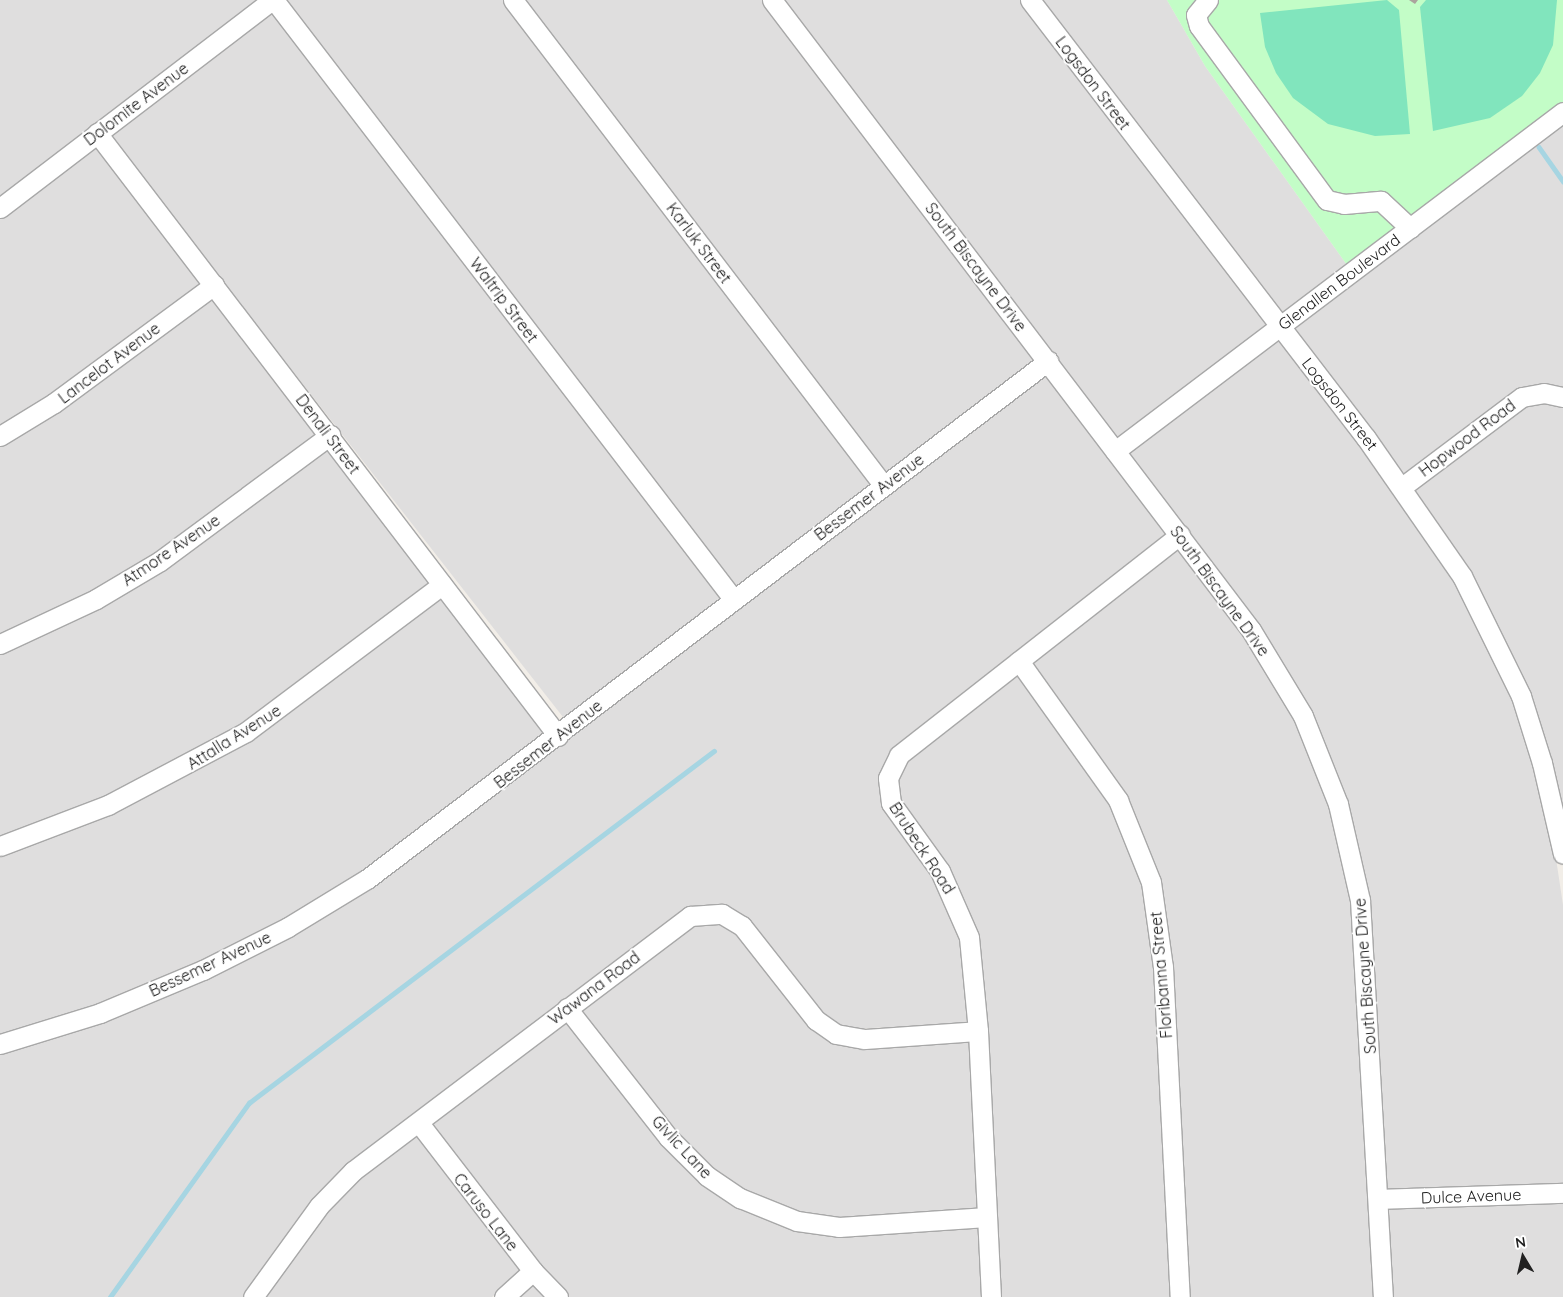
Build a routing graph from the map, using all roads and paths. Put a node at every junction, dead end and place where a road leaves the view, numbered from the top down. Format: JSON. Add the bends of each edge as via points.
{"nodes":[{"id":1,"x":273,"y":0,"type":"edge"},
{"id":2,"x":514,"y":0,"type":"edge"},
{"id":3,"x":772,"y":0,"type":"edge"},
{"id":4,"x":1030,"y":0,"type":"edge"},
{"id":5,"x":1208,"y":0,"type":"edge"},
{"id":6,"x":1563,"y":112,"type":"edge"},
{"id":7,"x":97,"y":133,"type":"junction"},
{"id":8,"x":0,"y":208,"type":"edge"},
{"id":9,"x":1410,"y":228,"type":"junction"},
{"id":10,"x":214,"y":285,"type":"junction"},
{"id":11,"x":1279,"y":327,"type":"junction"},
{"id":12,"x":1048,"y":362,"type":"junction"},
{"id":13,"x":1563,"y":397,"type":"edge"},
{"id":14,"x":330,"y":435,"type":"junction"},
{"id":15,"x":0,"y":436,"type":"edge"},
{"id":16,"x":1115,"y":451,"type":"junction"},
{"id":17,"x":884,"y":486,"type":"junction"},
{"id":18,"x":1402,"y":487,"type":"junction"},
{"id":19,"x":1180,"y":535,"type":"junction"},
{"id":20,"x":442,"y":585,"type":"junction"},
{"id":21,"x":734,"y":600,"type":"junction"},
{"id":22,"x":0,"y":644,"type":"edge"},
{"id":23,"x":1019,"y":661,"type":"junction"},
{"id":24,"x":558,"y":736,"type":"junction"},
{"id":25,"x":0,"y":846,"type":"edge"},
{"id":26,"x":1563,"y":854,"type":"edge"},
{"id":27,"x":568,"y":1008,"type":"junction"},
{"id":28,"x":978,"y":1031,"type":"junction"},
{"id":29,"x":0,"y":1044,"type":"edge"},
{"id":30,"x":419,"y":1123,"type":"junction"},
{"id":31,"x":1563,"y":1193,"type":"edge"},
{"id":32,"x":1378,"y":1200,"type":"junction"},
{"id":33,"x":987,"y":1217,"type":"junction"},
{"id":34,"x":533,"y":1272,"type":"junction"},
{"id":35,"x":253,"y":1297,"type":"edge"},
{"id":36,"x":504,"y":1297,"type":"edge"},
{"id":37,"x":558,"y":1297,"type":"edge"},
{"id":38,"x":990,"y":1297,"type":"edge"},
{"id":39,"x":1180,"y":1297,"type":"edge"},
{"id":40,"x":1383,"y":1297,"type":"edge"}],
"edges":[{"from":1,"to":7,"type":"street","name":"Dolomite Avenue"},
{"from":1,"to":21,"type":"street","name":"Waltrip Street"},
{"from":2,"to":17,"type":"street","name":"Karluk Street"},
{"from":3,"to":12,"type":"street","name":"South Biscayne Drive"},
{"from":4,"to":11,"type":"street","name":"Logsdon Street"},
{"from":5,"to":9,"type":"street","via":[[1196,15],[1199,26],[1327,200],[1344,204],[1381,201]]},
{"from":6,"to":9,"type":"street","name":"Glenallen Boulevard"},
{"from":7,"to":8,"type":"street","name":"Dolomite Avenue"},
{"from":7,"to":10,"type":"street","name":"Denali Street"},
{"from":9,"to":11,"type":"street","name":"Glenallen Boulevard"},
{"from":10,"to":14,"type":"street","name":"Denali Street"},
{"from":10,"to":15,"type":"street","name":"Lancelot Avenue","via":[[61,398]]},
{"from":11,"to":16,"type":"street","name":"Glenallen Boulevard"},
{"from":11,"to":18,"type":"street","name":"Logsdon Street"},
{"from":12,"to":16,"type":"street","name":"South Biscayne Drive"},
{"from":12,"to":17,"type":"street","name":"Bessemer Avenue"},
{"from":13,"to":18,"type":"street","name":"Hopwood Road","via":[[1544,392],[1522,397]]},
{"from":14,"to":20,"type":"street","name":"Denali Street"},
{"from":14,"to":22,"type":"street","name":"Atmore Avenue","via":[[160,561],[96,599]]},
{"from":16,"to":19,"type":"street","name":"South Biscayne Drive"},
{"from":17,"to":21,"type":"street","name":"Bessemer Avenue"},
{"from":18,"to":26,"type":"street","name":"Logsdon Street","via":[[1462,576],[1498,644],[1542,763]]},
{"from":19,"to":23,"type":"street","name":"Brubeck Road"},
{"from":19,"to":32,"type":"street","name":"South Biscayne Drive","via":[[1286,684],[1319,753],[1342,818],[1364,936]]},
{"from":20,"to":24,"type":"street","name":"Denali Street"},
{"from":20,"to":25,"type":"street","name":"Attalla Avenue","via":[[246,732],[108,805]]},
{"from":21,"to":24,"type":"street","name":"Bessemer Avenue"},
{"from":23,"to":28,"type":"street","name":"Brubeck Road","via":[[899,755],[888,778],[891,803],[940,871],[961,913],[973,958]]},
{"from":23,"to":39,"type":"street","name":"Floribanna Street","via":[[1118,800],[1151,882],[1163,967]]},
{"from":24,"to":29,"type":"street","name":"Bessemer Avenue","via":[[367,879],[288,927],[146,994]]},
{"from":27,"to":28,"type":"street","name":"Wawana Road","via":[[681,922],[710,912],[742,926],[816,1020],[836,1034],[864,1039]]},
{"from":27,"to":30,"type":"street","name":"Wawana Road"},
{"from":27,"to":33,"type":"street","name":"Givlic Lane","via":[[687,1158],[748,1202],[797,1221],[839,1227]]},
{"from":28,"to":33,"type":"street","name":"Brubeck Road"},
{"from":30,"to":34,"type":"street","name":"Caruso Lane"},
{"from":30,"to":35,"type":"street","name":"Wawana Road","via":[[336,1188]]},
{"from":31,"to":32,"type":"street","name":"Dulce Avenue"},
{"from":32,"to":40,"type":"street","name":"South Biscayne Drive"},
{"from":33,"to":38,"type":"street","name":"Brubeck Road"},
{"from":34,"to":36,"type":"street"},
{"from":34,"to":37,"type":"street","name":"Caruso Lane"}]}
